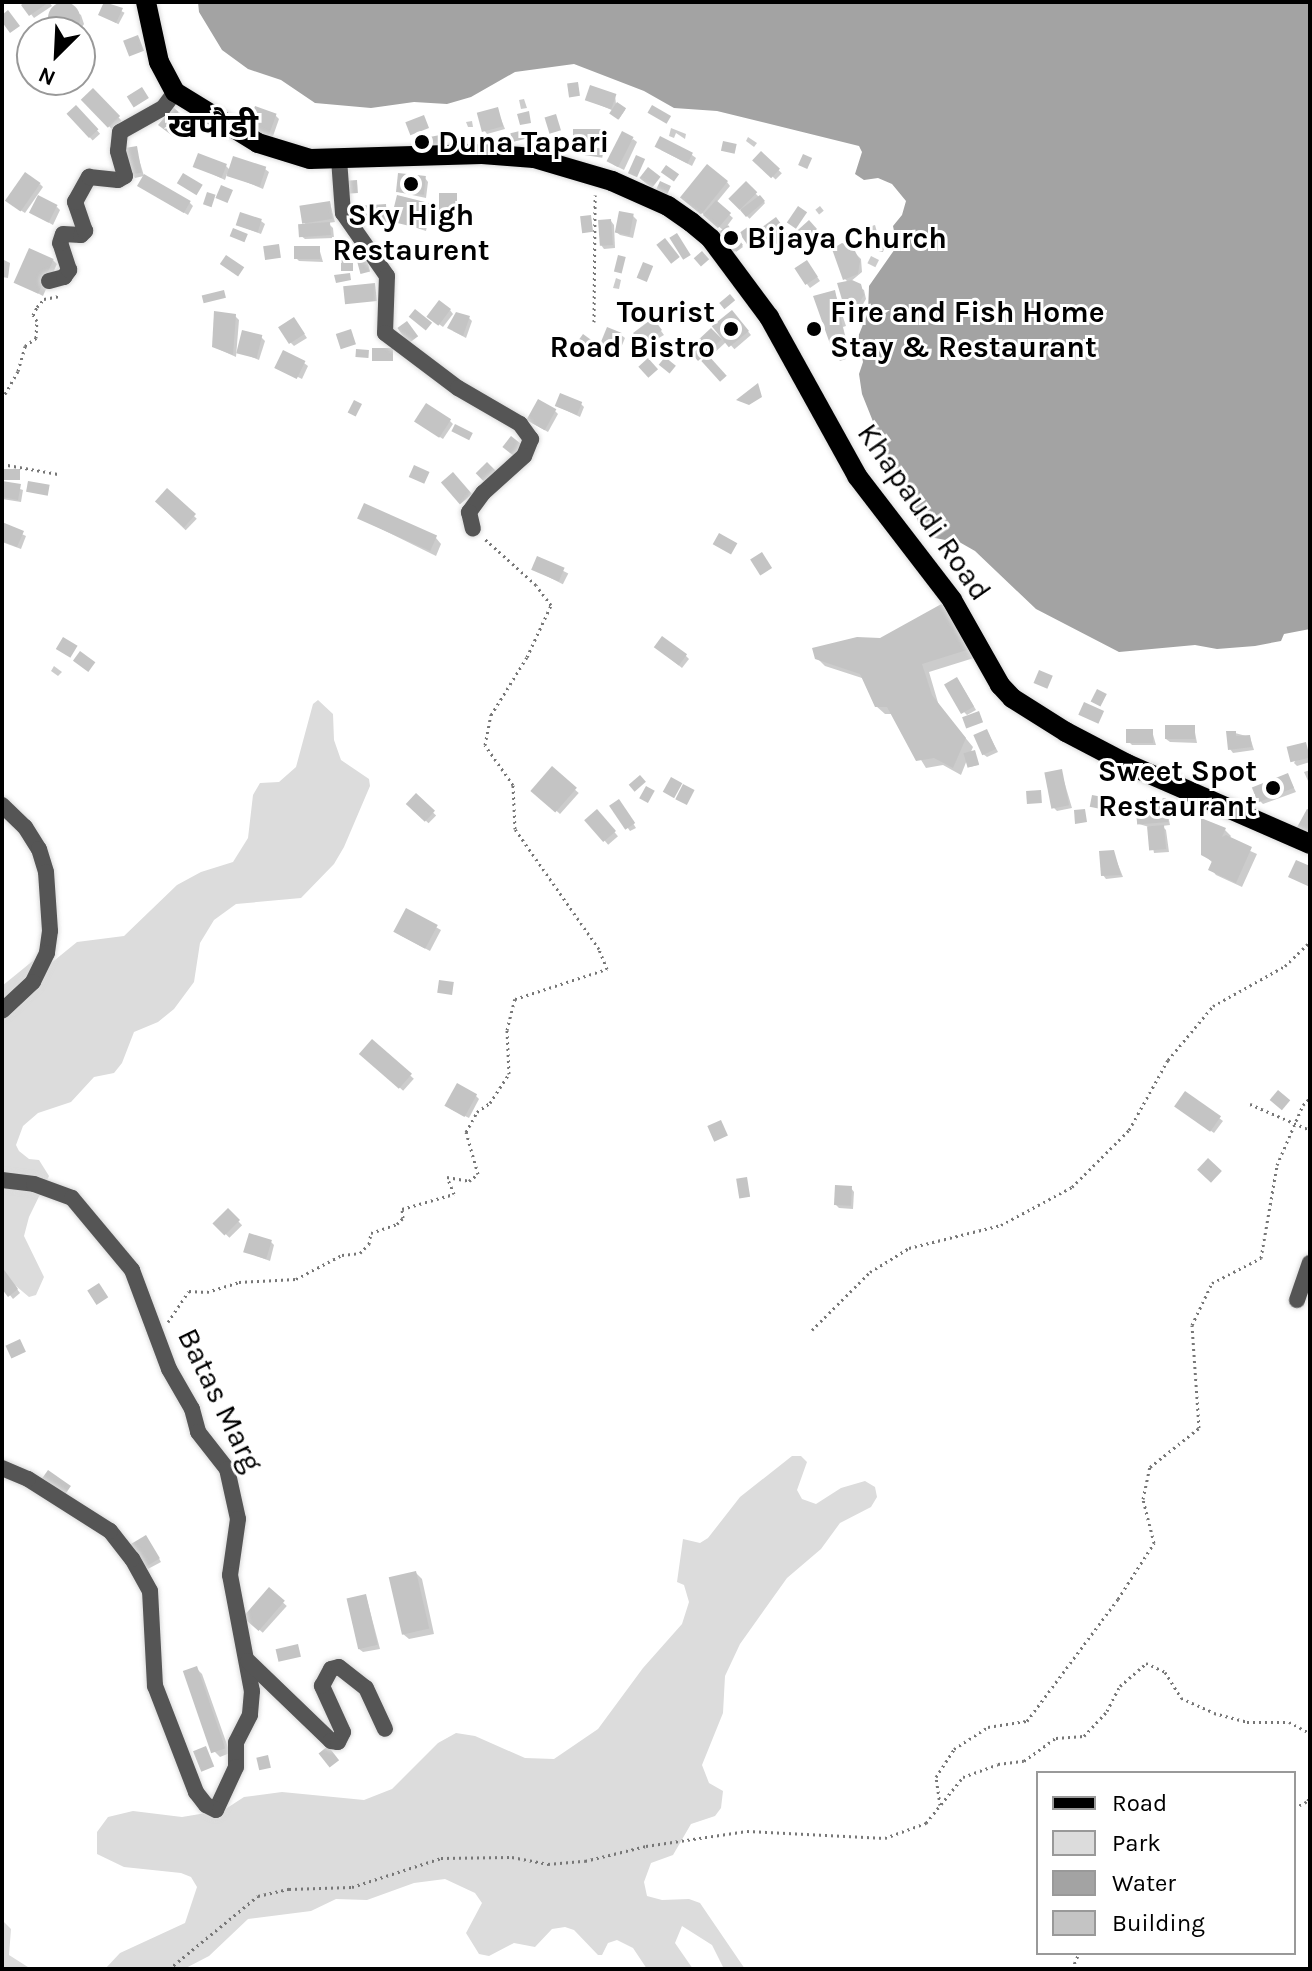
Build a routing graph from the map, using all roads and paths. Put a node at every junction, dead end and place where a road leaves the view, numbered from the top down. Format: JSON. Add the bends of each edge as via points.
{"nodes":[{"id":1,"x":146,"y":2,"type":"edge"},
{"id":2,"x":175,"y":92,"type":"junction"},
{"id":3,"x":339,"y":159,"type":"junction"},
{"id":4,"x":595,"y":175,"type":"junction"},
{"id":5,"x":56,"y":279,"type":"joint"},
{"id":6,"x":594,"y":322,"type":"dead end"},
{"id":7,"x":2,"y":399,"type":"edge"},
{"id":8,"x":2,"y":464,"type":"edge"},
{"id":9,"x":58,"y":474,"type":"dead end"},
{"id":10,"x":473,"y":529,"type":"joint"},
{"id":11,"x":2,"y":805,"type":"edge"},
{"id":12,"x":1310,"y":844,"type":"edge"},
{"id":13,"x":1310,"y":942,"type":"edge"},
{"id":14,"x":2,"y":1011,"type":"edge"},
{"id":15,"x":1310,"y":1098,"type":"edge"},
{"id":16,"x":1250,"y":1104,"type":"dead end"},
{"id":17,"x":1295,"y":1124,"type":"junction"},
{"id":18,"x":1310,"y":1130,"type":"edge"},
{"id":19,"x":2,"y":1180,"type":"edge"},
{"id":20,"x":1310,"y":1263,"type":"edge"},
{"id":21,"x":1297,"y":1300,"type":"dead end"},
{"id":22,"x":156,"y":1330,"type":"junction"},
{"id":23,"x":812,"y":1330,"type":"dead end"},
{"id":24,"x":2,"y":1468,"type":"edge"},
{"id":25,"x":248,"y":1661,"type":"junction"},
{"id":26,"x":385,"y":1729,"type":"dead end"},
{"id":27,"x":1310,"y":1733,"type":"edge"},
{"id":28,"x":1310,"y":1793,"type":"edge"},
{"id":29,"x":940,"y":1805,"type":"junction"},
{"id":30,"x":1296,"y":1807,"type":"edge"},
{"id":31,"x":169,"y":1969,"type":"edge"}],
"edges":[{"from":1,"to":2,"type":"main road","via":[[159,62]]},
{"from":2,"to":3,"type":"main road","name":"Khapaudi Road","via":[[258,143],[287,154]]},
{"from":2,"to":5,"type":"street","via":[[163,108],[120,132],[118,151],[125,176],[89,177],[85,183],[75,202],[85,231],[67,232],[60,243],[69,265]]},
{"from":3,"to":4,"type":"main road","name":"Khapaudi Road","via":[[482,154],[534,158]]},
{"from":3,"to":10,"type":"street","via":[[343,213],[387,276],[385,333],[458,388],[520,424],[531,439],[524,456],[469,512]]},
{"from":4,"to":6,"type":"path"},
{"from":4,"to":12,"type":"main road","name":"Khapaudi Road","via":[[668,206],[711,239],[742,276],[857,476],[952,600],[1012,698],[1127,764]]},
{"from":5,"to":7,"type":"path","via":[[60,297],[44,299],[37,307],[36,338],[25,346]]},
{"from":8,"to":9,"type":"path"},
{"from":10,"to":22,"type":"path","via":[[551,605],[491,715],[485,745],[513,785],[515,829],[599,949],[607,969],[515,999],[507,1030],[509,1074],[466,1132],[478,1174],[469,1181],[447,1177],[454,1194],[402,1209],[403,1218],[371,1233],[360,1253],[342,1255],[296,1279],[189,1291],[168,1323]]},
{"from":11,"to":14,"type":"street","via":[[39,849],[50,931],[47,953],[33,982]]},
{"from":13,"to":23,"type":"path","via":[[1285,966],[1213,1006],[1168,1060],[1129,1130],[1072,1187],[1001,1225],[909,1248],[870,1272]]},
{"from":15,"to":17,"type":"path"},
{"from":16,"to":17,"type":"path"},
{"from":17,"to":18,"type":"path"},
{"from":17,"to":29,"type":"path","via":[[1277,1165],[1261,1258],[1212,1283],[1192,1325],[1199,1428],[1150,1467],[1143,1499],[1154,1543],[1027,1721],[988,1727],[954,1749],[936,1777]]},
{"from":19,"to":22,"type":"street","name":"Batas Marg","via":[[34,1184],[72,1198],[132,1270]]},
{"from":20,"to":21,"type":"street"},
{"from":22,"to":25,"type":"street","name":"Batas Marg","via":[[198,1432],[227,1469],[233,1487],[238,1519],[230,1575]]},
{"from":24,"to":25,"type":"street","name":"Batas Marg","via":[[110,1531],[132,1559],[150,1591],[155,1686],[196,1792],[216,1810],[233,1776],[236,1743],[250,1715]]},
{"from":25,"to":26,"type":"street","via":[[338,1742],[343,1732],[322,1686],[331,1669],[339,1667],[366,1688]]},
{"from":27,"to":29,"type":"path","via":[[1289,1722],[1247,1722],[1214,1713],[1181,1698],[1165,1672],[1146,1663],[1120,1686],[1107,1711],[1084,1736],[1056,1738],[1024,1761],[963,1777]]},
{"from":28,"to":30,"type":"path","via":[[1308,1801]]},
{"from":29,"to":31,"type":"path","via":[[926,1823],[885,1838],[747,1831],[585,1861],[441,1858],[352,1887],[268,1893]]}]}
